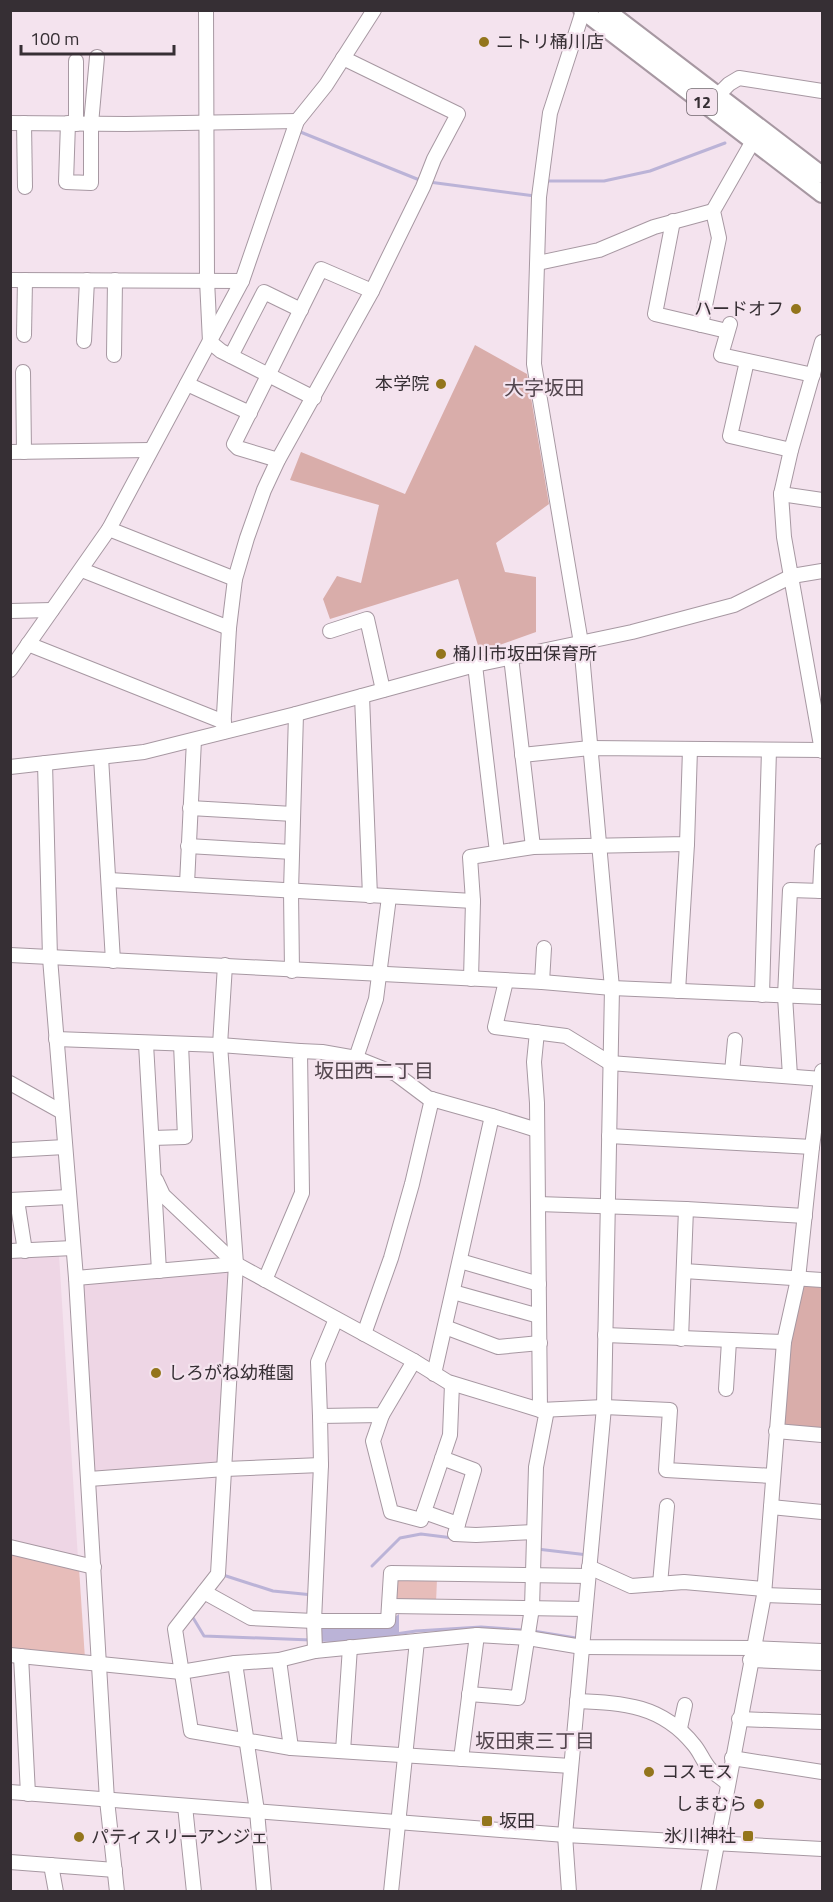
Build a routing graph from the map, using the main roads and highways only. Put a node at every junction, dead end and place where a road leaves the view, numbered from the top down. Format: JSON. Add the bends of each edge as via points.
{"nodes":[{"id":1,"x":606,"y":10,"type":"edge"},
{"id":2,"x":621,"y":10,"type":"edge"},
{"id":3,"x":583,"y":11,"type":"edge"},
{"id":4,"x":632,"y":30,"type":"junction"},
{"id":5,"x":822,"y":175,"type":"edge"},
{"id":6,"x":822,"y":194,"type":"edge"}],
"edges":[{"from":1,"to":4,"type":"main road","number":"12"},
{"from":2,"to":4,"type":"main road"},
{"from":3,"to":6,"type":"main road","number":"12"},
{"from":4,"to":5,"type":"main road","number":"12"}]}
